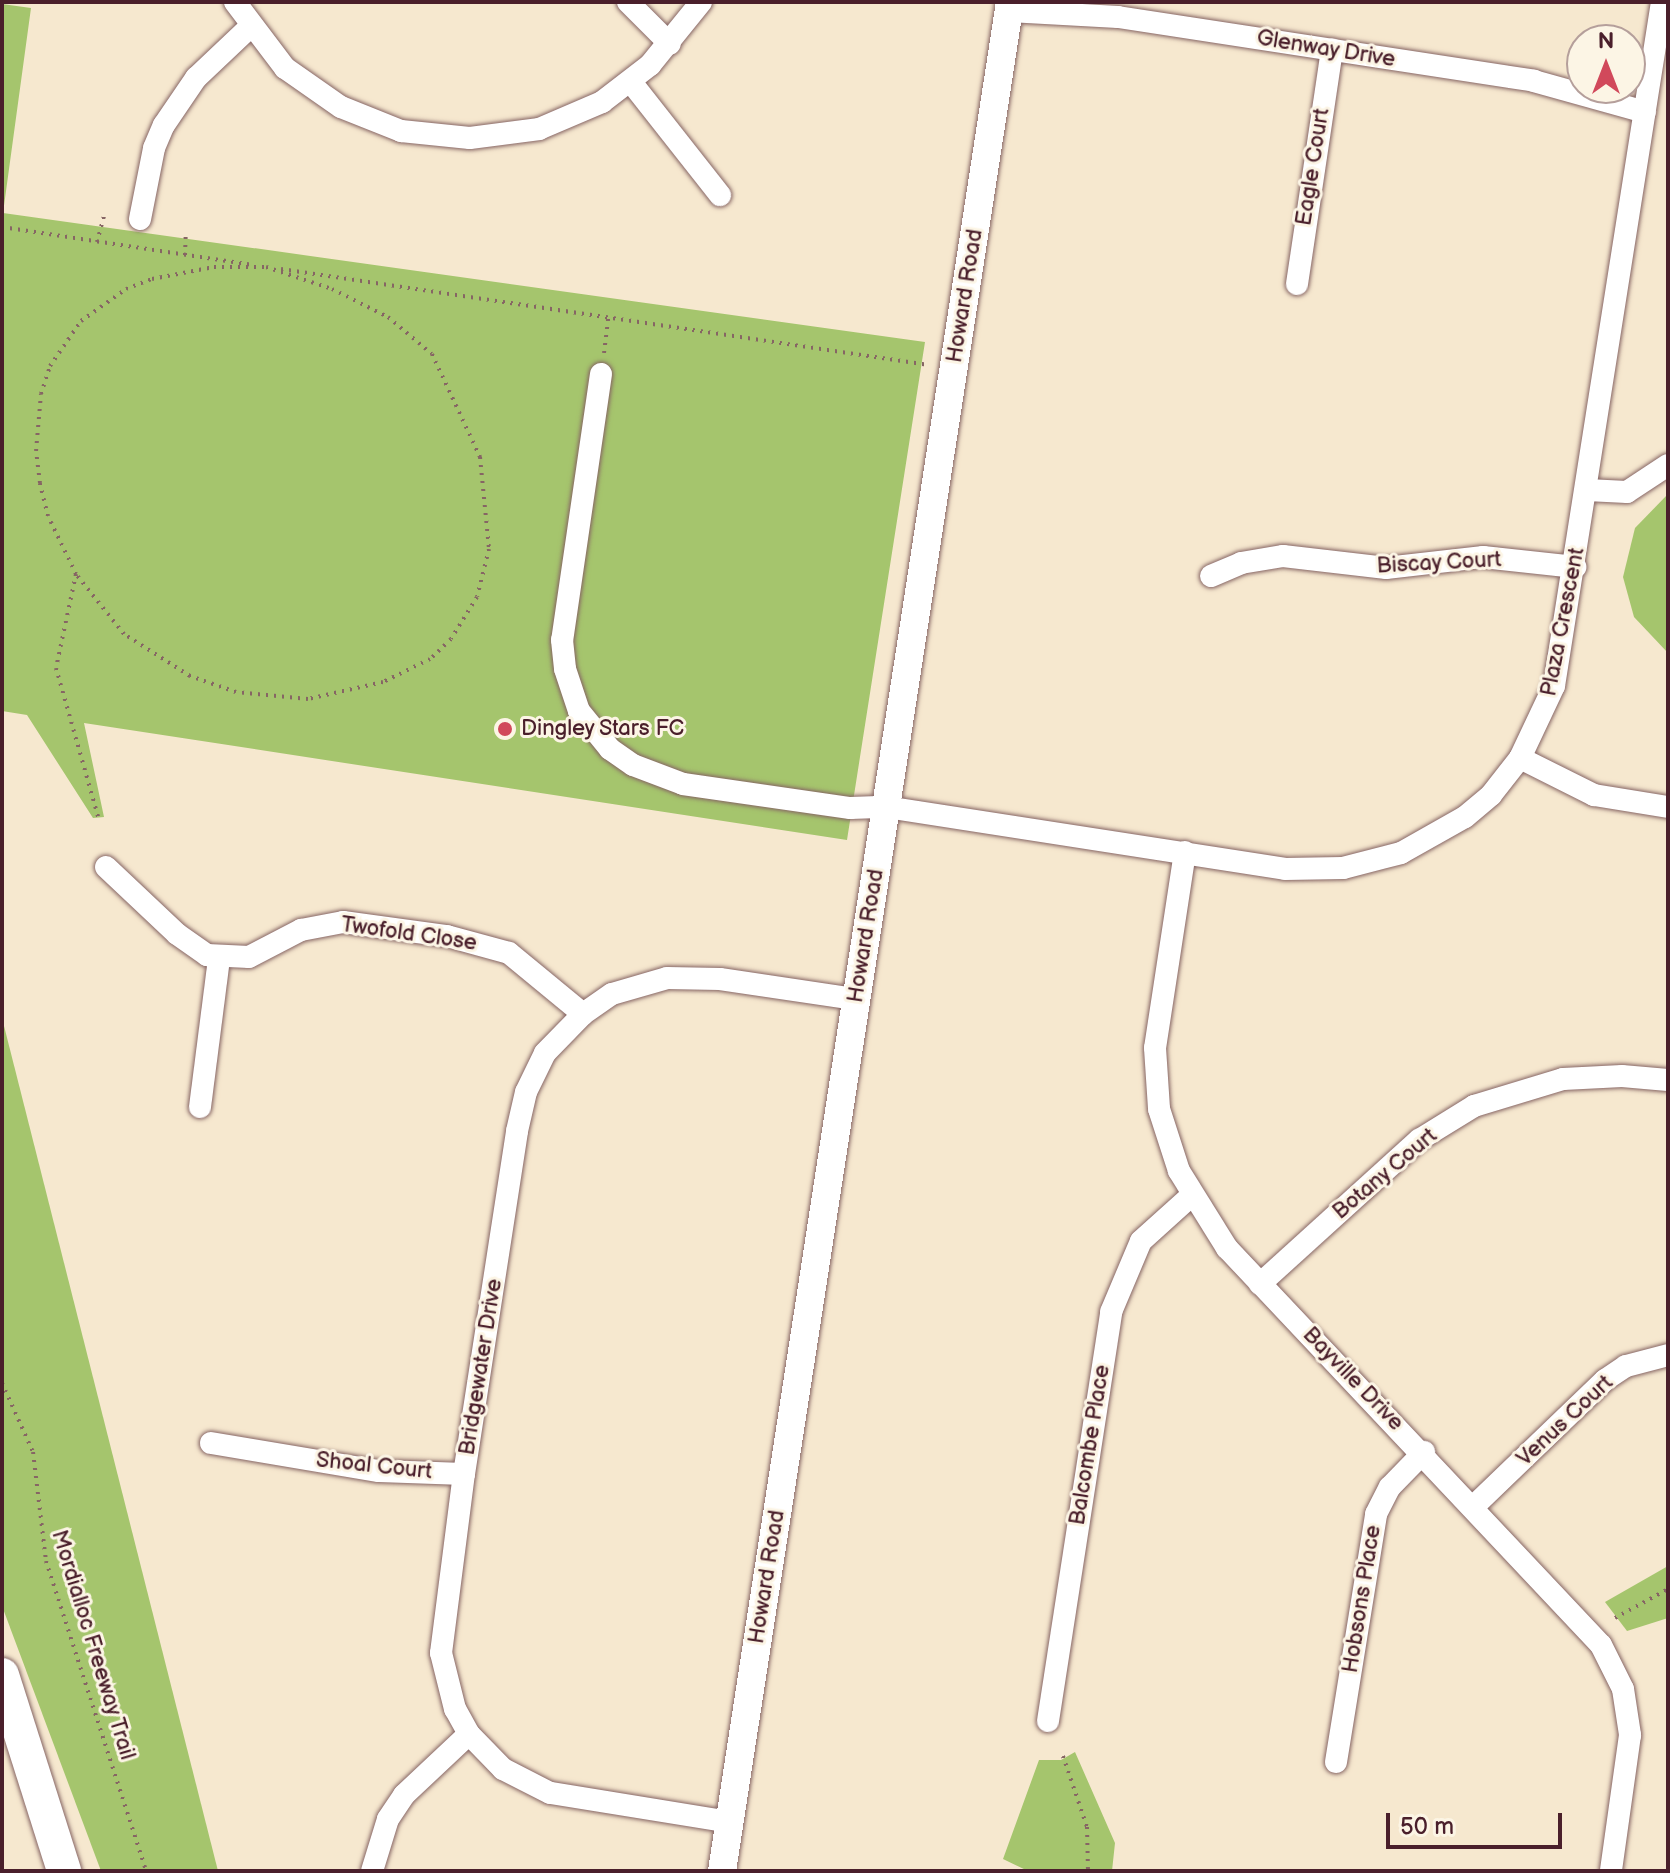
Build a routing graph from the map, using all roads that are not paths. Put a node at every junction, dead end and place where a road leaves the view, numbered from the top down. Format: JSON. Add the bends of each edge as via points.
{"nodes":[{"id":1,"x":235,"y":2,"type":"edge"},
{"id":2,"x":628,"y":2,"type":"edge"},
{"id":3,"x":701,"y":2,"type":"edge"},
{"id":4,"x":1065,"y":2,"type":"edge"},
{"id":5,"x":1662,"y":2,"type":"edge"},
{"id":6,"x":1009,"y":6,"type":"edge"},
{"id":7,"x":1118,"y":17,"type":"junction"},
{"id":8,"x":251,"y":26,"type":"junction"},
{"id":9,"x":670,"y":44,"type":"junction"},
{"id":10,"x":1332,"y":50,"type":"junction"},
{"id":11,"x":1646,"y":61,"type":"edge"},
{"id":12,"x":1534,"y":81,"type":"junction"},
{"id":13,"x":631,"y":82,"type":"junction"},
{"id":14,"x":1566,"y":82,"type":"edge"},
{"id":15,"x":1644,"y":104,"type":"edge"},
{"id":16,"x":1645,"y":112,"type":"junction"},
{"id":17,"x":720,"y":195,"type":"dead end"},
{"id":18,"x":140,"y":219,"type":"dead end"},
{"id":19,"x":1297,"y":284,"type":"dead end"},
{"id":20,"x":601,"y":374,"type":"road end"},
{"id":21,"x":1668,"y":465,"type":"edge"},
{"id":22,"x":1587,"y":490,"type":"junction"},
{"id":23,"x":1575,"y":567,"type":"junction"},
{"id":24,"x":1211,"y":576,"type":"dead end"},
{"id":25,"x":1520,"y":758,"type":"junction"},
{"id":26,"x":886,"y":807,"type":"junction"},
{"id":27,"x":1668,"y":807,"type":"edge"},
{"id":28,"x":1185,"y":852,"type":"junction"},
{"id":29,"x":106,"y":867,"type":"dead end"},
{"id":30,"x":219,"y":959,"type":"junction"},
{"id":31,"x":856,"y":999,"type":"junction"},
{"id":32,"x":583,"y":1014,"type":"junction"},
{"id":33,"x":1668,"y":1080,"type":"edge"},
{"id":34,"x":200,"y":1107,"type":"dead end"},
{"id":35,"x":1191,"y":1196,"type":"junction"},
{"id":36,"x":1260,"y":1284,"type":"junction"},
{"id":37,"x":1668,"y":1355,"type":"edge"},
{"id":38,"x":211,"y":1443,"type":"dead end"},
{"id":39,"x":1424,"y":1452,"type":"junction"},
{"id":40,"x":464,"y":1474,"type":"junction"},
{"id":41,"x":1473,"y":1507,"type":"junction"},
{"id":42,"x":2,"y":1675,"type":"edge"},
{"id":43,"x":1048,"y":1721,"type":"dead end"},
{"id":44,"x":469,"y":1734,"type":"junction"},
{"id":45,"x":1336,"y":1762,"type":"dead end"},
{"id":46,"x":35,"y":1768,"type":"junction"},
{"id":47,"x":730,"y":1822,"type":"junction"},
{"id":48,"x":64,"y":1871,"type":"edge"},
{"id":49,"x":81,"y":1871,"type":"edge"},
{"id":50,"x":372,"y":1871,"type":"edge"},
{"id":51,"x":722,"y":1871,"type":"edge"},
{"id":52,"x":1611,"y":1871,"type":"edge"}],
"edges":[{"from":1,"to":8,"type":"street"},
{"from":2,"to":9,"type":"street"},
{"from":3,"to":9,"type":"street"},
{"from":4,"to":7,"type":"street","name":"Glenway Drive"},
{"from":5,"to":11,"type":"street","name":"Plaza Crescent"},
{"from":6,"to":7,"type":"street","name":"Glenway Drive"},
{"from":6,"to":26,"type":"main road","name":"Howard Road"},
{"from":7,"to":10,"type":"street","name":"Glenway Drive"},
{"from":8,"to":13,"type":"street","via":[[285,68],[341,107],[401,131],[434,136],[505,136],[539,129],[591,108]]},
{"from":8,"to":18,"type":"street","via":[[196,78],[164,125]]},
{"from":9,"to":13,"type":"street"},
{"from":10,"to":12,"type":"street","name":"Glenway Drive"},
{"from":10,"to":19,"type":"street","name":"Eagle Court"},
{"from":12,"to":14,"type":"street","name":"Glenway Drive"},
{"from":12,"to":16,"type":"street","name":"Glenway Drive"},
{"from":13,"to":17,"type":"street"},
{"from":15,"to":16,"type":"street","name":"Plaza Crescent"},
{"from":16,"to":22,"type":"street","name":"Plaza Crescent"},
{"from":20,"to":26,"type":"street","name":"Plaza Crescent","via":[[562,640],[579,711],[610,749],[658,777],[850,808]]},
{"from":21,"to":22,"type":"street","via":[[1627,492]]},
{"from":22,"to":23,"type":"street","name":"Plaza Crescent"},
{"from":23,"to":24,"type":"street","name":"Biscay Court","via":[[1483,557],[1386,568],[1283,556],[1241,563]]},
{"from":23,"to":25,"type":"street","name":"Plaza Crescent","via":[[1554,686]]},
{"from":25,"to":27,"type":"street","via":[[1594,795]]},
{"from":25,"to":28,"type":"street","name":"Plaza Crescent","via":[[1465,817],[1411,848],[1372,862],[1285,869]]},
{"from":26,"to":28,"type":"street","name":"Plaza Crescent"},
{"from":26,"to":31,"type":"main road","name":"Howard Road"},
{"from":28,"to":35,"type":"street","name":"Bayville Drive","via":[[1155,1079],[1166,1132]]},
{"from":29,"to":30,"type":"street","via":[[192,947]]},
{"from":30,"to":32,"type":"street","name":"Twofold Close","via":[[249,957],[321,924],[377,925],[509,953],[533,967]]},
{"from":30,"to":34,"type":"street"},
{"from":31,"to":32,"type":"street","name":"Bridgewater Drive","via":[[720,979],[667,978],[612,994]]},
{"from":31,"to":47,"type":"main road","name":"Howard Road"},
{"from":32,"to":40,"type":"street","name":"Bridgewater Drive","via":[[545,1053],[526,1092]]},
{"from":33,"to":36,"type":"street","name":"Botany Court","via":[[1563,1079],[1474,1106],[1419,1140]]},
{"from":35,"to":36,"type":"street","name":"Bayville Drive"},
{"from":35,"to":43,"type":"street","name":"Balcombe Place","via":[[1141,1241],[1111,1312]]},
{"from":36,"to":39,"type":"street","name":"Bayville Drive"},
{"from":37,"to":41,"type":"street","name":"Venus Court","via":[[1626,1366],[1605,1380]]},
{"from":38,"to":40,"type":"street","name":"Shoal Court","via":[[379,1471]]},
{"from":39,"to":41,"type":"street","name":"Bayville Drive"},
{"from":39,"to":45,"type":"street","name":"Hobsons Place","via":[[1390,1487],[1376,1514]]},
{"from":40,"to":44,"type":"street","name":"Bridgewater Drive","via":[[441,1653],[455,1709]]},
{"from":41,"to":52,"type":"street","name":"Bayville Drive","via":[[1587,1627],[1623,1689],[1629,1761]]},
{"from":42,"to":46,"type":"highway"},
{"from":44,"to":47,"type":"street","name":"Bridgewater Drive","via":[[503,1769],[550,1793]]},
{"from":44,"to":50,"type":"street","via":[[404,1795],[388,1819]]},
{"from":46,"to":48,"type":"highway"},
{"from":46,"to":49,"type":"highway"},
{"from":47,"to":51,"type":"main road","name":"Howard Road"}]}
